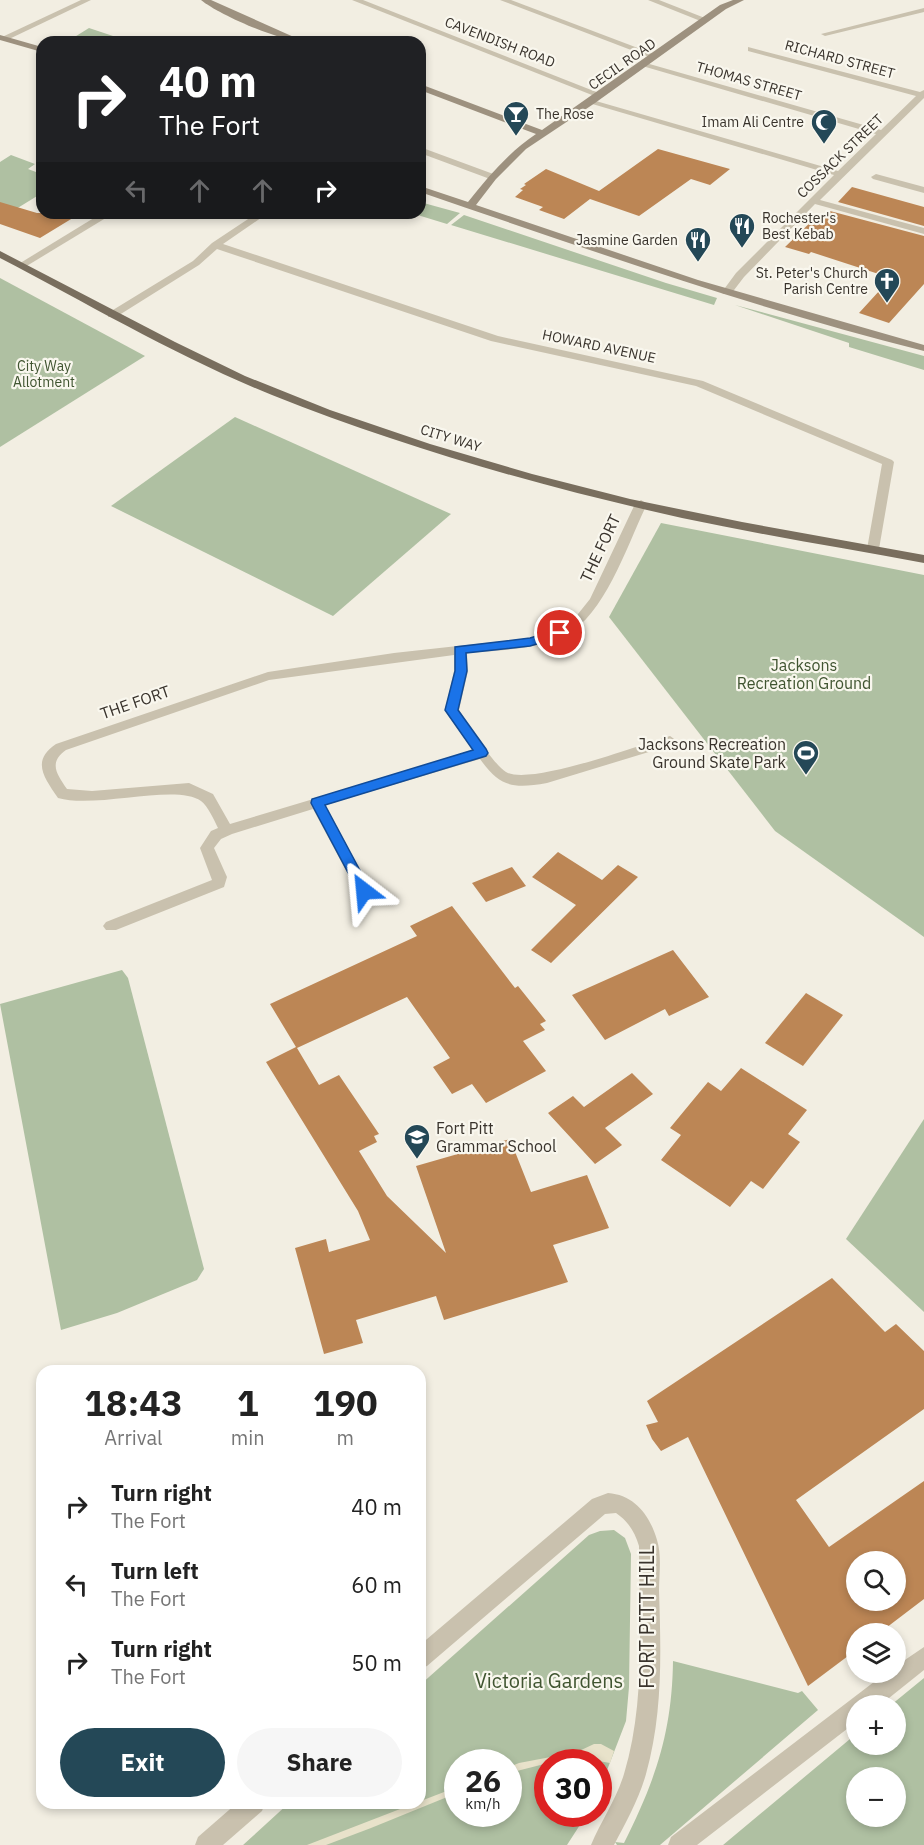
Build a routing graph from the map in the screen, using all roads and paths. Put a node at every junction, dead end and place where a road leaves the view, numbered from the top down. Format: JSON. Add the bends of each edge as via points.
{"nodes":[{"id":1,"x":87,"y":0,"type":"edge"},
{"id":2,"x":205,"y":0,"type":"edge"},
{"id":3,"x":356,"y":0,"type":"edge"},
{"id":4,"x":504,"y":0,"type":"edge"},
{"id":5,"x":652,"y":0,"type":"edge"},
{"id":6,"x":741,"y":0,"type":"edge"},
{"id":7,"x":924,"y":10,"type":"edge"},
{"id":8,"x":706,"y":20,"type":"junction"},
{"id":9,"x":825,"y":34,"type":"dead end"},
{"id":10,"x":286,"y":36,"type":"edge"},
{"id":11,"x":2,"y":38,"type":"edge"},
{"id":12,"x":36,"y":48,"type":"edge"},
{"id":13,"x":751,"y":49,"type":"dead end"},
{"id":14,"x":655,"y":56,"type":"junction"},
{"id":15,"x":643,"y":65,"type":"junction"},
{"id":16,"x":426,"y":89,"type":"edge"},
{"id":17,"x":923,"y":94,"type":"edge"},
{"id":18,"x":596,"y":98,"type":"junction"},
{"id":19,"x":883,"y":133,"type":"junction"},
{"id":20,"x":544,"y":134,"type":"junction"},
{"id":21,"x":426,"y":152,"type":"edge"},
{"id":22,"x":840,"y":174,"type":"junction"},
{"id":23,"x":493,"y":177,"type":"junction"},
{"id":24,"x":876,"y":177,"type":"dead end"},
{"id":25,"x":924,"y":190,"type":"edge"},
{"id":26,"x":426,"y":191,"type":"edge"},
{"id":27,"x":813,"y":201,"type":"junction"},
{"id":28,"x":471,"y":205,"type":"junction"},
{"id":29,"x":99,"y":219,"type":"edge"},
{"id":30,"x":254,"y":219,"type":"edge"},
{"id":31,"x":924,"y":231,"type":"edge"},
{"id":32,"x":215,"y":244,"type":"junction"},
{"id":33,"x":0,"y":254,"type":"edge"},
{"id":34,"x":22,"y":265,"type":"junction"},
{"id":35,"x":727,"y":292,"type":"junction"},
{"id":36,"x":112,"y":315,"type":"junction"},
{"id":37,"x":924,"y":348,"type":"edge"},
{"id":38,"x":641,"y":504,"type":"junction"},
{"id":39,"x":873,"y":549,"type":"junction"},
{"id":40,"x":924,"y":559,"type":"edge"},
{"id":41,"x":460,"y":650,"type":"junction"},
{"id":42,"x":670,"y":741,"type":"dead end"},
{"id":43,"x":482,"y":753,"type":"junction"},
{"id":44,"x":317,"y":803,"type":"junction"},
{"id":45,"x":227,"y":830,"type":"junction"},
{"id":46,"x":364,"y":891,"type":"dead end"},
{"id":47,"x":111,"y":926,"type":"dead end"},
{"id":48,"x":426,"y":1654,"type":"edge"},
{"id":49,"x":924,"y":1657,"type":"edge"},
{"id":50,"x":875,"y":1695,"type":"edge"},
{"id":51,"x":846,"y":1717,"type":"edge"},
{"id":52,"x":247,"y":1809,"type":"edge"},
{"id":53,"x":206,"y":1845,"type":"edge"},
{"id":54,"x":602,"y":1845,"type":"edge"},
{"id":55,"x":679,"y":1845,"type":"edge"}],
"edges":[{"from":1,"to":11,"type":"street"},
{"from":2,"to":10,"type":"street"},
{"from":3,"to":18,"type":"street","name":"CAVENDISH ROAD"},
{"from":4,"to":14,"type":"street"},
{"from":5,"to":8,"type":"street"},
{"from":6,"to":8,"type":"street","name":"CECIL ROAD","via":[[724,6]]},
{"from":7,"to":9,"type":"street"},
{"from":8,"to":14,"type":"street","name":"CECIL ROAD"},
{"from":11,"to":12,"type":"street"},
{"from":13,"to":17,"type":"street","name":"RICHARD STREET"},
{"from":14,"to":15,"type":"street","name":"CECIL ROAD"},
{"from":15,"to":18,"type":"street","name":"CECIL ROAD"},
{"from":15,"to":19,"type":"street","name":"THOMAS STREET"},
{"from":16,"to":20,"type":"street"},
{"from":17,"to":19,"type":"street","name":"COSSACK STREET"},
{"from":18,"to":20,"type":"street","name":"CECIL ROAD"},
{"from":18,"to":22,"type":"street","name":"CAVENDISH ROAD"},
{"from":19,"to":22,"type":"street","name":"COSSACK STREET"},
{"from":20,"to":23,"type":"street","name":"CECIL ROAD","via":[[523,147]]},
{"from":21,"to":23,"type":"street"},
{"from":22,"to":27,"type":"street","name":"COSSACK STREET"},
{"from":23,"to":28,"type":"street","name":"CECIL ROAD"},
{"from":24,"to":25,"type":"street"},
{"from":26,"to":28,"type":"street"},
{"from":27,"to":31,"type":"street"},
{"from":27,"to":35,"type":"street","name":"COSSACK STREET"},
{"from":28,"to":35,"type":"street","via":[[520,225]]},
{"from":29,"to":34,"type":"street"},
{"from":30,"to":32,"type":"street"},
{"from":32,"to":36,"type":"street","via":[[196,263]]},
{"from":32,"to":39,"type":"street","name":"HOWARD AVENUE","via":[[495,339],[699,383],[888,462]]},
{"from":33,"to":34,"type":"main road","name":"CITY WAY"},
{"from":34,"to":36,"type":"main road","name":"CITY WAY"},
{"from":35,"to":37,"type":"street"},
{"from":36,"to":38,"type":"main road","name":"CITY WAY","via":[[234,375],[329,413],[469,459]]},
{"from":38,"to":39,"type":"main road","name":"CITY WAY"},
{"from":38,"to":41,"type":"street","name":"THE FORT","via":[[598,594],[578,622],[543,639]]},
{"from":39,"to":40,"type":"main road","name":"CITY WAY"},
{"from":41,"to":43,"type":"street","via":[[461,671],[452,710]]},
{"from":41,"to":45,"type":"street","name":"THE FORT","via":[[268,676],[68,745],[48,759],[51,776],[63,794],[92,796],[191,789],[208,798]]},
{"from":42,"to":43,"type":"street","via":[[536,780],[502,777]]},
{"from":43,"to":44,"type":"street"},
{"from":44,"to":45,"type":"street"},
{"from":44,"to":46,"type":"street"},
{"from":45,"to":47,"type":"street","via":[[216,835],[207,848],[219,883]]},
{"from":48,"to":54,"type":"street","name":"FORT PITT HILL","via":[[599,1506],[615,1504],[636,1516],[649,1546],[647,1704],[634,1776]]},
{"from":49,"to":50,"type":"street"},
{"from":51,"to":55,"type":"street"},
{"from":52,"to":53,"type":"street"}]}
